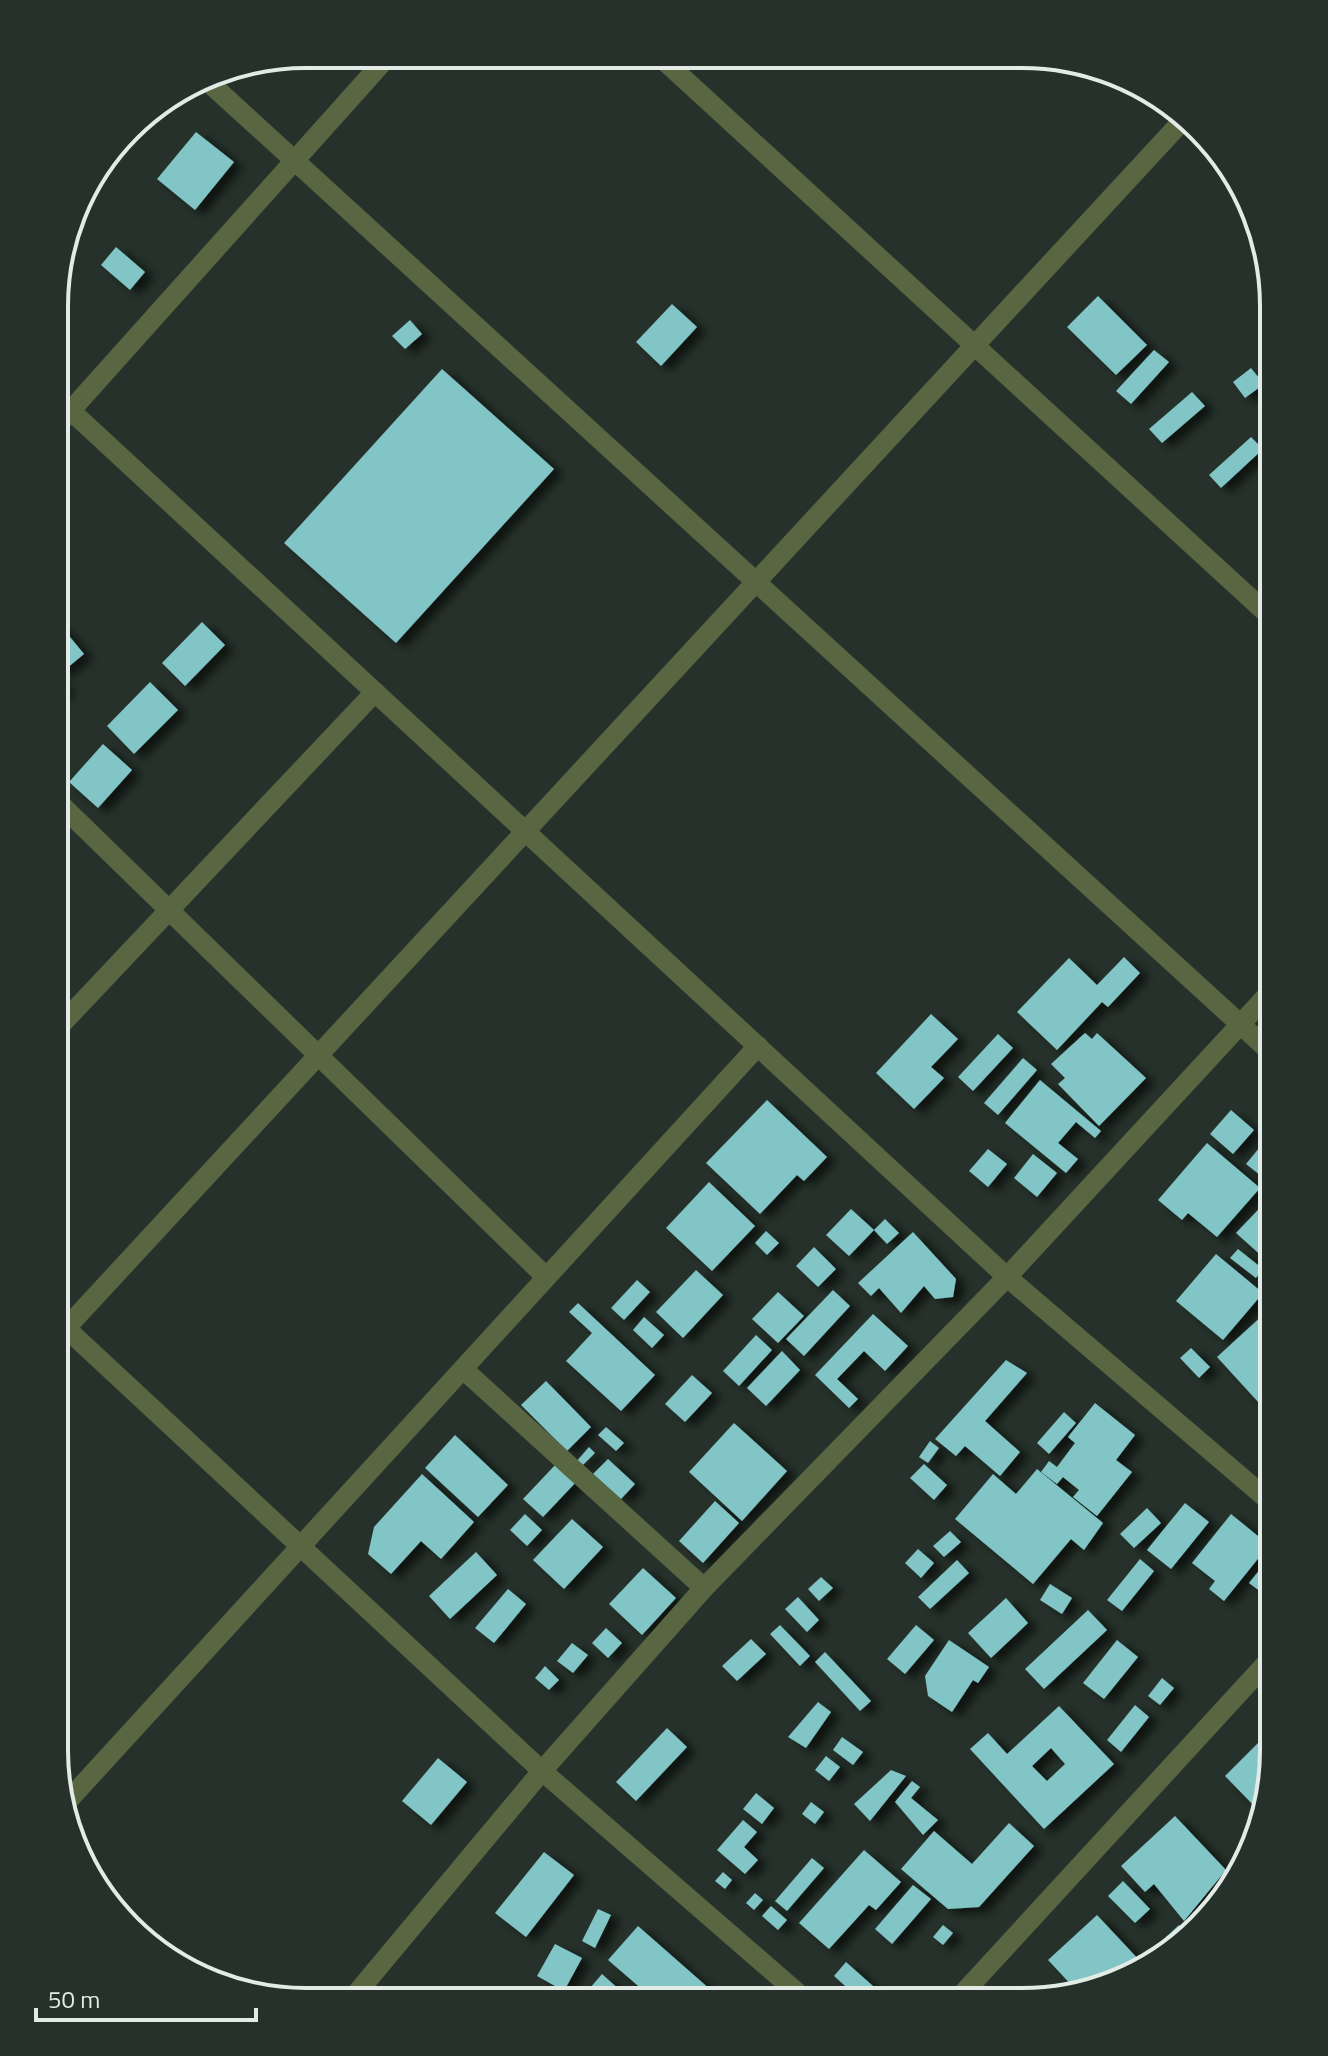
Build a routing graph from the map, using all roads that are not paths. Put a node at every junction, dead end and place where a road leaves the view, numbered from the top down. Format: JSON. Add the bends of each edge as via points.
{"nodes":[{"id":1,"x":673,"y":68,"type":"edge"},
{"id":2,"x":377,"y":69,"type":"edge"},
{"id":3,"x":214,"y":87,"type":"edge"},
{"id":4,"x":1177,"y":126,"type":"edge"},
{"id":5,"x":295,"y":161,"type":"junction"},
{"id":6,"x":974,"y":345,"type":"junction"},
{"id":7,"x":68,"y":400,"type":"edge"},
{"id":8,"x":68,"y":408,"type":"edge"},
{"id":9,"x":756,"y":582,"type":"junction"},
{"id":10,"x":1260,"y":607,"type":"edge"},
{"id":11,"x":375,"y":692,"type":"junction"},
{"id":12,"x":68,"y":812,"type":"edge"},
{"id":13,"x":525,"y":831,"type":"junction"},
{"id":14,"x":169,"y":910,"type":"junction"},
{"id":15,"x":1260,"y":1004,"type":"edge"},
{"id":16,"x":68,"y":1017,"type":"edge"},
{"id":17,"x":1241,"y":1025,"type":"junction"},
{"id":18,"x":1259,"y":1042,"type":"edge"},
{"id":19,"x":758,"y":1046,"type":"junction"},
{"id":20,"x":317,"y":1055,"type":"junction"},
{"id":21,"x":546,"y":1277,"type":"junction"},
{"id":22,"x":1007,"y":1277,"type":"junction"},
{"id":23,"x":68,"y":1318,"type":"edge"},
{"id":24,"x":68,"y":1338,"type":"edge"},
{"id":25,"x":463,"y":1369,"type":"junction"},
{"id":26,"x":1259,"y":1492,"type":"edge"},
{"id":27,"x":300,"y":1546,"type":"junction"},
{"id":28,"x":704,"y":1588,"type":"junction"},
{"id":29,"x":1259,"y":1671,"type":"edge"},
{"id":30,"x":542,"y":1771,"type":"junction"},
{"id":31,"x":73,"y":1795,"type":"edge"},
{"id":32,"x":361,"y":1988,"type":"edge"},
{"id":33,"x":792,"y":1988,"type":"edge"},
{"id":34,"x":968,"y":1988,"type":"edge"}],
"edges":[{"from":1,"to":6,"type":"street"},
{"from":2,"to":5,"type":"street"},
{"from":3,"to":5,"type":"street"},
{"from":4,"to":6,"type":"street"},
{"from":5,"to":7,"type":"street"},
{"from":5,"to":9,"type":"street"},
{"from":6,"to":9,"type":"street"},
{"from":6,"to":10,"type":"street"},
{"from":8,"to":11,"type":"street"},
{"from":9,"to":13,"type":"street"},
{"from":9,"to":17,"type":"street"},
{"from":11,"to":13,"type":"street"},
{"from":11,"to":14,"type":"street"},
{"from":12,"to":14,"type":"street"},
{"from":13,"to":19,"type":"street"},
{"from":13,"to":20,"type":"street"},
{"from":14,"to":16,"type":"street"},
{"from":14,"to":20,"type":"street"},
{"from":15,"to":17,"type":"street"},
{"from":17,"to":18,"type":"street"},
{"from":17,"to":22,"type":"street"},
{"from":19,"to":21,"type":"street"},
{"from":19,"to":22,"type":"street"},
{"from":20,"to":21,"type":"street"},
{"from":20,"to":23,"type":"street"},
{"from":21,"to":25,"type":"street"},
{"from":22,"to":26,"type":"street"},
{"from":22,"to":28,"type":"street"},
{"from":24,"to":27,"type":"street"},
{"from":25,"to":27,"type":"street"},
{"from":25,"to":28,"type":"street"},
{"from":27,"to":30,"type":"street"},
{"from":27,"to":31,"type":"street"},
{"from":28,"to":30,"type":"street"},
{"from":29,"to":34,"type":"street"},
{"from":30,"to":32,"type":"street"},
{"from":30,"to":33,"type":"street"}]}
